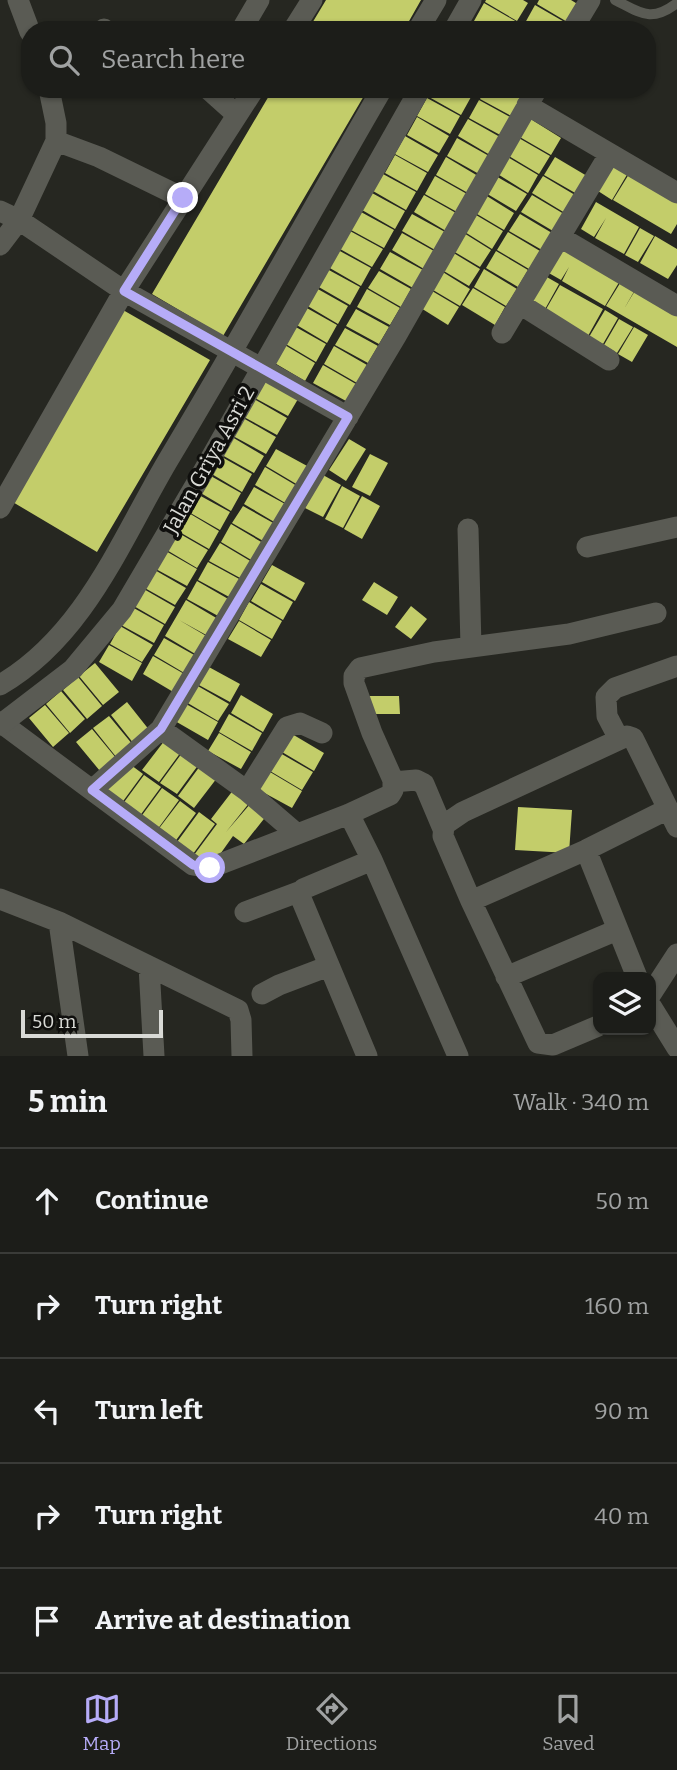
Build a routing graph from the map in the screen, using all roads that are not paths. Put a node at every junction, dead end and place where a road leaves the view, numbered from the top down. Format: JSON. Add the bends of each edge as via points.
{"nodes":[{"id":1,"x":18,"y":0,"type":"edge"},
{"id":2,"x":259,"y":0,"type":"edge"},
{"id":3,"x":312,"y":0,"type":"edge"},
{"id":4,"x":436,"y":0,"type":"edge"},
{"id":5,"x":471,"y":0,"type":"edge"},
{"id":6,"x":590,"y":0,"type":"edge"},
{"id":7,"x":615,"y":0,"type":"edge"},
{"id":8,"x":677,"y":3,"type":"edge"},
{"id":9,"x":26,"y":21,"type":"edge"},
{"id":10,"x":247,"y":21,"type":"edge"},
{"id":11,"x":299,"y":21,"type":"edge"},
{"id":12,"x":423,"y":21,"type":"edge"},
{"id":13,"x":459,"y":21,"type":"edge"},
{"id":14,"x":577,"y":21,"type":"edge"},
{"id":15,"x":51,"y":98,"type":"edge"},
{"id":16,"x":218,"y":98,"type":"edge"},
{"id":17,"x":248,"y":98,"type":"edge"},
{"id":18,"x":377,"y":98,"type":"edge"},
{"id":19,"x":415,"y":98,"type":"edge"},
{"id":20,"x":531,"y":98,"type":"edge"},
{"id":21,"x":533,"y":98,"type":"edge"},
{"id":22,"x":237,"y":115,"type":"junction"},
{"id":23,"x":56,"y":141,"type":"junction"},
{"id":24,"x":609,"y":155,"type":"junction"},
{"id":25,"x":677,"y":193,"type":"edge"},
{"id":26,"x":183,"y":198,"type":"junction"},
{"id":27,"x":9,"y":216,"type":"edge"},
{"id":28,"x":560,"y":237,"type":"junction"},
{"id":29,"x":0,"y":245,"type":"edge"},
{"id":30,"x":124,"y":291,"type":"junction"},
{"id":31,"x":520,"y":304,"type":"junction"},
{"id":32,"x":677,"y":306,"type":"edge"},
{"id":33,"x":502,"y":333,"type":"dead end"},
{"id":34,"x":234,"y":353,"type":"junction"},
{"id":35,"x":609,"y":360,"type":"dead end"},
{"id":36,"x":260,"y":368,"type":"junction"},
{"id":37,"x":348,"y":417,"type":"junction"},
{"id":38,"x":0,"y":508,"type":"edge"},
{"id":39,"x":677,"y":527,"type":"edge"},
{"id":40,"x":468,"y":529,"type":"dead end"},
{"id":41,"x":587,"y":547,"type":"dead end"},
{"id":42,"x":656,"y":613,"type":"dead end"},
{"id":43,"x":471,"y":647,"type":"junction"},
{"id":44,"x":677,"y":666,"type":"edge"},
{"id":45,"x":0,"y":685,"type":"edge"},
{"id":46,"x":1,"y":724,"type":"edge"},
{"id":47,"x":161,"y":729,"type":"junction"},
{"id":48,"x":322,"y":733,"type":"dead end"},
{"id":49,"x":619,"y":739,"type":"junction"},
{"id":50,"x":393,"y":782,"type":"junction"},
{"id":51,"x":92,"y":790,"type":"junction"},
{"id":52,"x":247,"y":791,"type":"junction"},
{"id":53,"x":349,"y":814,"type":"junction"},
{"id":54,"x":672,"y":818,"type":"edge"},
{"id":55,"x":443,"y":829,"type":"junction"},
{"id":56,"x":298,"y":834,"type":"junction"},
{"id":57,"x":586,"y":850,"type":"junction"},
{"id":58,"x":372,"y":860,"type":"junction"},
{"id":59,"x":301,"y":891,"type":"junction"},
{"id":60,"x":0,"y":899,"type":"edge"},
{"id":61,"x":471,"y":901,"type":"junction"},
{"id":62,"x":245,"y":912,"type":"dead end"},
{"id":63,"x":59,"y":922,"type":"junction"},
{"id":64,"x":617,"y":930,"type":"junction"},
{"id":65,"x":677,"y":954,"type":"edge"},
{"id":66,"x":149,"y":966,"type":"junction"},
{"id":67,"x":329,"y":966,"type":"junction"},
{"id":68,"x":635,"y":972,"type":"edge"},
{"id":69,"x":506,"y":977,"type":"junction"},
{"id":70,"x":656,"y":986,"type":"edge"},
{"id":71,"x":261,"y":994,"type":"dead end"},
{"id":72,"x":656,"y":1014,"type":"edge"},
{"id":73,"x":593,"y":1028,"type":"edge"},
{"id":74,"x":677,"y":1048,"type":"edge"},
{"id":75,"x":453,"y":1054,"type":"edge"},
{"id":76,"x":78,"y":1056,"type":"edge"},
{"id":77,"x":154,"y":1056,"type":"edge"},
{"id":78,"x":242,"y":1056,"type":"edge"},
{"id":79,"x":367,"y":1056,"type":"edge"}],
"edges":[{"from":1,"to":9,"type":"street"},
{"from":2,"to":10,"type":"street"},
{"from":3,"to":11,"type":"street"},
{"from":4,"to":12,"type":"street"},
{"from":5,"to":13,"type":"street"},
{"from":6,"to":14,"type":"street"},
{"from":7,"to":8,"type":"lane","via":[[650,16]]},
{"from":15,"to":23,"type":"street"},
{"from":16,"to":22,"type":"street"},
{"from":17,"to":22,"type":"street"},
{"from":18,"to":34,"type":"street","name":"Jalan Griya Asri 2"},
{"from":19,"to":36,"type":"street","name":"Jalan Griya Asri 2"},
{"from":20,"to":37,"type":"street"},
{"from":21,"to":24,"type":"street"},
{"from":22,"to":26,"type":"street"},
{"from":23,"to":26,"type":"street"},
{"from":23,"to":27,"type":"street"},
{"from":24,"to":25,"type":"street"},
{"from":24,"to":28,"type":"street"},
{"from":26,"to":30,"type":"street"},
{"from":27,"to":29,"type":"street"},
{"from":27,"to":30,"type":"street"},
{"from":28,"to":31,"type":"street"},
{"from":28,"to":32,"type":"street"},
{"from":30,"to":34,"type":"street"},
{"from":30,"to":38,"type":"street"},
{"from":31,"to":33,"type":"street"},
{"from":31,"to":35,"type":"street"},
{"from":34,"to":36,"type":"street"},
{"from":34,"to":45,"type":"street","name":"Jalan Griya Asri 2","via":[[84,606],[48,648]]},
{"from":36,"to":37,"type":"street"},
{"from":36,"to":46,"type":"street","name":"Jalan Griya Asri 2","via":[[115,620],[73,668]]},
{"from":37,"to":47,"type":"street"},
{"from":39,"to":41,"type":"street"},
{"from":40,"to":43,"type":"street"},
{"from":42,"to":43,"type":"street","via":[[569,634]]},
{"from":43,"to":50,"type":"street","via":[[377,663],[356,672],[354,683]]},
{"from":44,"to":49,"type":"street","via":[[615,688],[606,697],[607,716]]},
{"from":46,"to":51,"type":"street"},
{"from":47,"to":51,"type":"street"},
{"from":47,"to":52,"type":"street"},
{"from":48,"to":52,"type":"street","via":[[300,723],[288,727]]},
{"from":49,"to":54,"type":"street","via":[[633,738]]},
{"from":49,"to":55,"type":"street","via":[[463,811]]},
{"from":50,"to":53,"type":"street","via":[[390,795]]},
{"from":50,"to":55,"type":"street","via":[[424,784]]},
{"from":51,"to":56,"type":"street","via":[[202,868]]},
{"from":52,"to":56,"type":"street"},
{"from":53,"to":56,"type":"street"},
{"from":53,"to":58,"type":"street"},
{"from":54,"to":57,"type":"street"},
{"from":55,"to":61,"type":"street"},
{"from":57,"to":61,"type":"street"},
{"from":57,"to":64,"type":"street"},
{"from":58,"to":59,"type":"street"},
{"from":58,"to":75,"type":"street"},
{"from":59,"to":62,"type":"street"},
{"from":59,"to":67,"type":"street"},
{"from":60,"to":63,"type":"street"},
{"from":61,"to":69,"type":"street"},
{"from":63,"to":66,"type":"street"},
{"from":63,"to":76,"type":"street"},
{"from":64,"to":68,"type":"street"},
{"from":64,"to":69,"type":"street"},
{"from":65,"to":70,"type":"street"},
{"from":66,"to":77,"type":"street"},
{"from":66,"to":78,"type":"street","via":[[238,1010]]},
{"from":67,"to":71,"type":"street"},
{"from":67,"to":79,"type":"street"},
{"from":69,"to":73,"type":"street","via":[[538,1043],[553,1045]]},
{"from":72,"to":74,"type":"street"}]}
